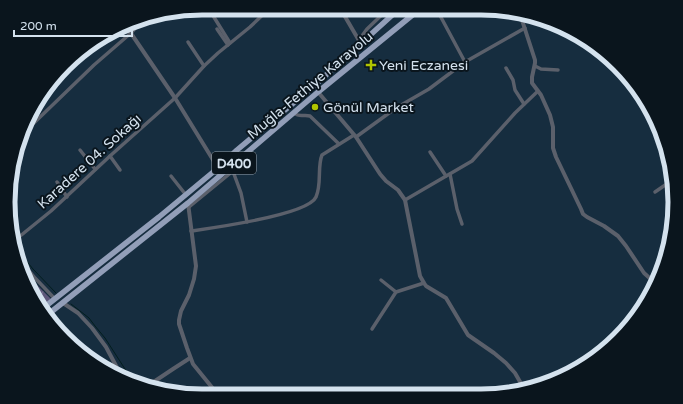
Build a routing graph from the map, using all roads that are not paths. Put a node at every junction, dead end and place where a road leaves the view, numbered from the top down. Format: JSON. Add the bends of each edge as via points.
{"nodes":[{"id":1,"x":213,"y":15,"type":"edge"},
{"id":2,"x":263,"y":15,"type":"edge"},
{"id":3,"x":344,"y":15,"type":"edge"},
{"id":4,"x":382,"y":15,"type":"edge"},
{"id":5,"x":392,"y":15,"type":"edge"},
{"id":6,"x":412,"y":15,"type":"edge"},
{"id":7,"x":440,"y":15,"type":"edge"},
{"id":8,"x":522,"y":20,"type":"edge"},
{"id":9,"x":136,"y":27,"type":"edge"},
{"id":10,"x":525,"y":28,"type":"junction"},
{"id":11,"x":217,"y":29,"type":"dead end"},
{"id":12,"x":129,"y":30,"type":"edge"},
{"id":13,"x":131,"y":33,"type":"junction"},
{"id":14,"x":188,"y":42,"type":"dead end"},
{"id":15,"x":360,"y":42,"type":"junction"},
{"id":16,"x":229,"y":44,"type":"junction"},
{"id":17,"x":465,"y":62,"type":"junction"},
{"id":18,"x":204,"y":66,"type":"junction"},
{"id":19,"x":535,"y":66,"type":"junction"},
{"id":20,"x":506,"y":68,"type":"dead end"},
{"id":21,"x":558,"y":70,"type":"dead end"},
{"id":22,"x":538,"y":91,"type":"junction"},
{"id":23,"x":318,"y":92,"type":"junction"},
{"id":24,"x":175,"y":98,"type":"junction"},
{"id":25,"x":524,"y":104,"type":"junction"},
{"id":26,"x":294,"y":113,"type":"junction"},
{"id":27,"x":31,"y":126,"type":"edge"},
{"id":28,"x":355,"y":136,"type":"junction"},
{"id":29,"x":339,"y":144,"type":"junction"},
{"id":30,"x":80,"y":150,"type":"dead end"},
{"id":31,"x":430,"y":152,"type":"dead end"},
{"id":32,"x":110,"y":156,"type":"junction"},
{"id":33,"x":218,"y":168,"type":"junction"},
{"id":34,"x":232,"y":168,"type":"junction"},
{"id":35,"x":95,"y":169,"type":"junction"},
{"id":36,"x":120,"y":170,"type":"dead end"},
{"id":37,"x":448,"y":175,"type":"junction"},
{"id":38,"x":171,"y":176,"type":"dead end"},
{"id":39,"x":57,"y":182,"type":"dead end"},
{"id":40,"x":667,"y":184,"type":"edge"},
{"id":41,"x":655,"y":192,"type":"dead end"},
{"id":42,"x":186,"y":195,"type":"junction"},
{"id":43,"x":67,"y":197,"type":"junction"},
{"id":44,"x":405,"y":200,"type":"junction"},
{"id":45,"x":189,"y":205,"type":"junction"},
{"id":46,"x":247,"y":222,"type":"junction"},
{"id":47,"x":462,"y":224,"type":"dead end"},
{"id":48,"x":191,"y":231,"type":"junction"},
{"id":49,"x":19,"y":237,"type":"edge"},
{"id":50,"x":27,"y":268,"type":"edge"},
{"id":51,"x":381,"y":280,"type":"dead end"},
{"id":52,"x":651,"y":280,"type":"edge"},
{"id":53,"x":424,"y":283,"type":"junction"},
{"id":54,"x":396,"y":292,"type":"junction"},
{"id":55,"x":55,"y":299,"type":"junction"},
{"id":56,"x":62,"y":303,"type":"junction"},
{"id":57,"x":47,"y":305,"type":"edge"},
{"id":58,"x":51,"y":312,"type":"edge"},
{"id":59,"x":372,"y":328,"type":"dead end"},
{"id":60,"x":190,"y":358,"type":"junction"},
{"id":61,"x":118,"y":369,"type":"edge"},
{"id":62,"x":153,"y":383,"type":"edge"},
{"id":63,"x":521,"y":384,"type":"edge"},
{"id":64,"x":213,"y":389,"type":"edge"}],
"edges":[{"from":1,"to":16,"type":"street"},
{"from":2,"to":16,"type":"street","name":"Karadere 04. Sokağı"},
{"from":3,"to":15,"type":"street"},
{"from":4,"to":15,"type":"street","via":[[367,29]]},
{"from":5,"to":15,"type":"highway","name":"Muğla-Fethiye Karayolu","number":"D400"},
{"from":6,"to":23,"type":"highway","name":"Muğla-Fethiye Karayolu","number":"D400"},
{"from":7,"to":17,"type":"street"},
{"from":8,"to":10,"type":"street"},
{"from":9,"to":13,"type":"street"},
{"from":10,"to":17,"type":"street"},
{"from":10,"to":19,"type":"street"},
{"from":11,"to":16,"type":"street"},
{"from":12,"to":13,"type":"street"},
{"from":13,"to":24,"type":"street"},
{"from":13,"to":27,"type":"street"},
{"from":14,"to":18,"type":"street"},
{"from":15,"to":33,"type":"highway","name":"Muğla-Fethiye Karayolu","number":"D400","via":[[315,85]]},
{"from":16,"to":18,"type":"street","name":"Karadere 04. Sokağı"},
{"from":17,"to":28,"type":"street","via":[[429,89]]},
{"from":18,"to":24,"type":"street","name":"Karadere 04. Sokağı"},
{"from":19,"to":21,"type":"street"},
{"from":19,"to":22,"type":"street","via":[[532,83]]},
{"from":20,"to":25,"type":"street"},
{"from":22,"to":25,"type":"street"},
{"from":22,"to":52,"type":"street","via":[[552,120],[553,148],[556,157],[583,214],[618,236]]},
{"from":23,"to":26,"type":"highway","name":"Muğla-Fethiye Karayolu","number":"D400"},
{"from":23,"to":28,"type":"street"},
{"from":24,"to":32,"type":"street","name":"Karadere 04. Sokağı"},
{"from":24,"to":33,"type":"street"},
{"from":25,"to":37,"type":"street","via":[[472,161]]},
{"from":26,"to":29,"type":"street","via":[[310,116]]},
{"from":26,"to":34,"type":"highway","name":"Muğla-Fethiye Karayolu","number":"D400"},
{"from":28,"to":29,"type":"street"},
{"from":28,"to":44,"type":"street","via":[[380,174]]},
{"from":29,"to":46,"type":"street","via":[[321,158],[315,200],[279,215]]},
{"from":30,"to":35,"type":"street"},
{"from":31,"to":37,"type":"street"},
{"from":32,"to":35,"type":"street","name":"Karadere 04. Sokağı"},
{"from":32,"to":36,"type":"street"},
{"from":33,"to":42,"type":"highway","name":"Muğla-Fethiye Karayolu","number":"D400"},
{"from":34,"to":45,"type":"highway","name":"Muğla-Fethiye Karayolu","number":"D400"},
{"from":34,"to":46,"type":"street"},
{"from":35,"to":43,"type":"street","name":"Karadere 04. Sokağı"},
{"from":37,"to":44,"type":"street"},
{"from":37,"to":47,"type":"street"},
{"from":38,"to":42,"type":"street"},
{"from":39,"to":43,"type":"street"},
{"from":40,"to":41,"type":"street"},
{"from":42,"to":55,"type":"highway","name":"Muğla-Fethiye Karayolu","number":"D400"},
{"from":43,"to":49,"type":"street","name":"Karadere 04. Sokağı"},
{"from":44,"to":53,"type":"street","via":[[420,276]]},
{"from":45,"to":48,"type":"street"},
{"from":45,"to":56,"type":"highway","name":"Muğla-Fethiye Karayolu","number":"D400"},
{"from":46,"to":48,"type":"street"},
{"from":48,"to":60,"type":"street","via":[[196,266],[192,288],[179,320]]},
{"from":50,"to":55,"type":"street"},
{"from":51,"to":54,"type":"street"},
{"from":53,"to":54,"type":"street"},
{"from":53,"to":63,"type":"street","via":[[446,298],[468,335],[506,363]]},
{"from":54,"to":59,"type":"street"},
{"from":55,"to":57,"type":"highway","name":"Muğla-Fethiye Karayolu","number":"D400"},
{"from":56,"to":58,"type":"highway","name":"Muğla-Fethiye Karayolu","number":"D400"},
{"from":56,"to":61,"type":"street","via":[[78,313],[92,328]]},
{"from":60,"to":62,"type":"street"},
{"from":60,"to":64,"type":"street"}]}
